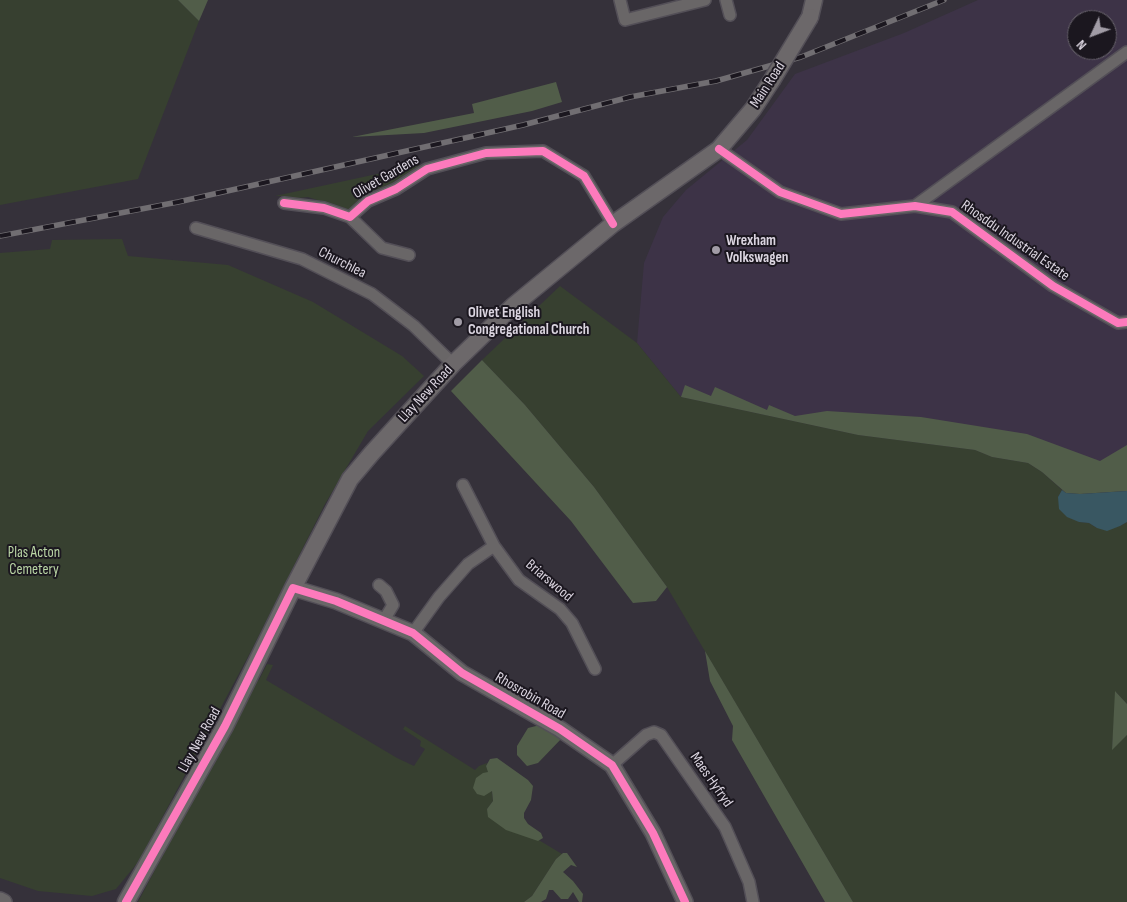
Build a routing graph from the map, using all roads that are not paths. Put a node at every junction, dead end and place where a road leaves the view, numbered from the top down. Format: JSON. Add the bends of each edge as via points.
{"nodes":[{"id":1,"x":620,"y":0,"type":"edge"},
{"id":2,"x":705,"y":0,"type":"edge"},
{"id":3,"x":726,"y":0,"type":"edge"},
{"id":4,"x":814,"y":0,"type":"edge"},
{"id":5,"x":689,"y":3,"type":"edge"},
{"id":6,"x":730,"y":15,"type":"dead end"},
{"id":7,"x":1127,"y":52,"type":"edge"},
{"id":8,"x":719,"y":149,"type":"junction"},
{"id":9,"x":284,"y":203,"type":"dead end"},
{"id":10,"x":915,"y":206,"type":"junction"},
{"id":11,"x":350,"y":217,"type":"junction"},
{"id":12,"x":614,"y":224,"type":"junction"},
{"id":13,"x":196,"y":228,"type":"dead end"},
{"id":14,"x":409,"y":255,"type":"dead end"},
{"id":15,"x":1127,"y":322,"type":"edge"},
{"id":16,"x":453,"y":364,"type":"junction"},
{"id":17,"x":464,"y":485,"type":"dead end"},
{"id":18,"x":494,"y":546,"type":"junction"},
{"id":19,"x":379,"y":584,"type":"dead end"},
{"id":20,"x":293,"y":588,"type":"junction"},
{"id":21,"x":384,"y":620,"type":"junction"},
{"id":22,"x":413,"y":633,"type":"junction"},
{"id":23,"x":595,"y":669,"type":"dead end"},
{"id":24,"x":612,"y":765,"type":"junction"},
{"id":25,"x":0,"y":900,"type":"edge"},
{"id":26,"x":4,"y":902,"type":"edge"},
{"id":27,"x":126,"y":902,"type":"edge"},
{"id":28,"x":685,"y":902,"type":"edge"},
{"id":29,"x":752,"y":902,"type":"edge"}],
"edges":[{"from":1,"to":5,"type":"street","via":[[625,20]]},
{"from":2,"to":5,"type":"street"},
{"from":3,"to":6,"type":"street"},
{"from":4,"to":8,"type":"main road","name":"Main Road","bridge":true,"via":[[810,17],[772,80],[753,109]]},
{"from":7,"to":10,"type":"street","name":"Rhosddu Industrial Estate"},
{"from":8,"to":10,"type":"street","name":"Rhosddu Industrial Estate","via":[[780,192],[841,214]]},
{"from":8,"to":12,"type":"main road","name":"Llay New Road"},
{"from":9,"to":11,"type":"street","name":"Olivet Gardens","via":[[324,208]]},
{"from":10,"to":15,"type":"street","name":"Rhosddu Industrial Estate","via":[[952,212],[1053,286],[1118,323]]},
{"from":11,"to":12,"type":"street","name":"Olivet Gardens","via":[[368,201],[396,189],[427,169],[486,153],[543,151],[584,176]]},
{"from":11,"to":14,"type":"street","name":"Olivet Gardens","via":[[382,248]]},
{"from":12,"to":16,"type":"main road","name":"Llay New Road","via":[[513,306]]},
{"from":13,"to":16,"type":"street","name":"Churchlea","via":[[302,259],[372,294],[414,326]]},
{"from":16,"to":20,"type":"main road","name":"Llay New Road","via":[[350,479]]},
{"from":17,"to":18,"type":"street","name":"Briarswood"},
{"from":18,"to":22,"type":"street","via":[[468,564]]},
{"from":18,"to":23,"type":"street","name":"Briarswood","via":[[520,580],[560,608],[572,623]]},
{"from":19,"to":21,"type":"street","via":[[392,605]]},
{"from":20,"to":21,"type":"street","name":"Rhosrobin Road"},
{"from":20,"to":27,"type":"main road","name":"Llay New Road","via":[[225,726]]},
{"from":21,"to":22,"type":"street","name":"Rhosrobin Road"},
{"from":22,"to":24,"type":"street","name":"Rhosrobin Road","via":[[462,673],[560,729]]},
{"from":24,"to":28,"type":"street","name":"Rhosrobin Road","via":[[653,833]]},
{"from":24,"to":29,"type":"street","name":"Maes Hyfryd","via":[[646,734],[654,732],[661,735],[725,827],[749,882]]},
{"from":25,"to":26,"type":"street"}]}
